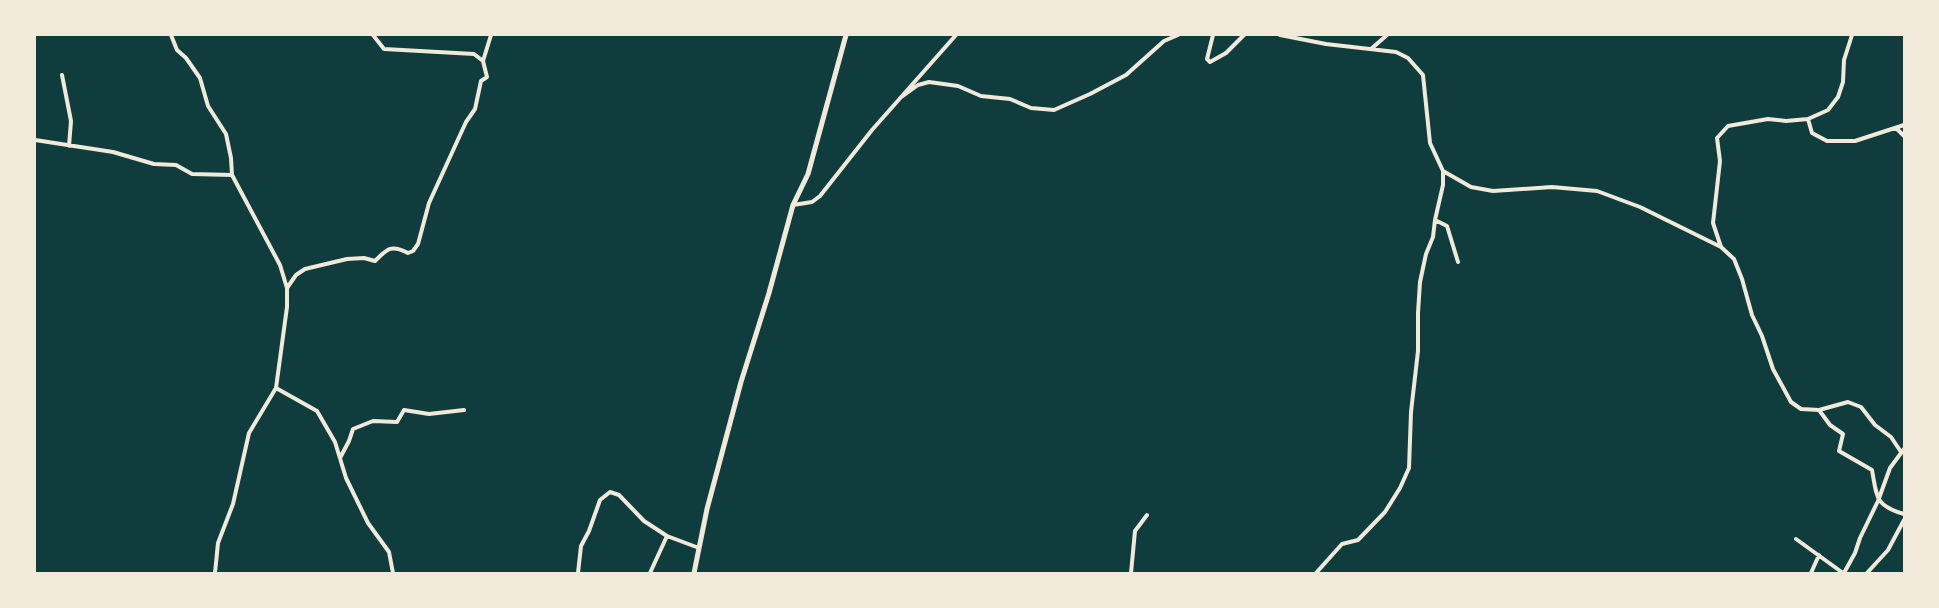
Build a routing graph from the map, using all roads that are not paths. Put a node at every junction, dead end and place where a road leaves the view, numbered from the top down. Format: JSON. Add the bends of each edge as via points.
{"nodes":[{"id":1,"x":171,"y":35,"type":"edge"},
{"id":2,"x":373,"y":35,"type":"edge"},
{"id":3,"x":491,"y":35,"type":"edge"},
{"id":4,"x":846,"y":35,"type":"edge"},
{"id":5,"x":956,"y":35,"type":"edge"},
{"id":6,"x":1178,"y":35,"type":"edge"},
{"id":7,"x":1213,"y":35,"type":"edge"},
{"id":8,"x":1244,"y":35,"type":"edge"},
{"id":9,"x":1280,"y":35,"type":"edge"},
{"id":10,"x":1388,"y":35,"type":"edge"},
{"id":11,"x":1852,"y":35,"type":"edge"},
{"id":12,"x":1371,"y":49,"type":"junction"},
{"id":13,"x":483,"y":61,"type":"junction"},
{"id":14,"x":62,"y":74,"type":"dead end"},
{"id":15,"x":900,"y":98,"type":"junction"},
{"id":16,"x":1808,"y":119,"type":"junction"},
{"id":17,"x":1904,"y":126,"type":"edge"},
{"id":18,"x":1896,"y":128,"type":"junction"},
{"id":19,"x":1904,"y":136,"type":"edge"},
{"id":20,"x":35,"y":140,"type":"edge"},
{"id":21,"x":69,"y":146,"type":"junction"},
{"id":22,"x":1443,"y":171,"type":"junction"},
{"id":23,"x":232,"y":175,"type":"junction"},
{"id":24,"x":793,"y":206,"type":"junction"},
{"id":25,"x":1435,"y":220,"type":"junction"},
{"id":26,"x":1721,"y":246,"type":"junction"},
{"id":27,"x":1458,"y":262,"type":"dead end"},
{"id":28,"x":288,"y":288,"type":"junction"},
{"id":29,"x":276,"y":388,"type":"junction"},
{"id":30,"x":464,"y":410,"type":"dead end"},
{"id":31,"x":1819,"y":410,"type":"junction"},
{"id":32,"x":1902,"y":451,"type":"edge"},
{"id":33,"x":340,"y":458,"type":"junction"},
{"id":34,"x":1878,"y":500,"type":"junction"},
{"id":35,"x":1904,"y":514,"type":"edge"},
{"id":36,"x":1147,"y":515,"type":"dead end"},
{"id":37,"x":1904,"y":520,"type":"edge"},
{"id":38,"x":667,"y":536,"type":"junction"},
{"id":39,"x":1796,"y":539,"type":"dead end"},
{"id":40,"x":699,"y":548,"type":"junction"},
{"id":41,"x":1819,"y":555,"type":"junction"},
{"id":42,"x":216,"y":573,"type":"edge"},
{"id":43,"x":393,"y":573,"type":"edge"},
{"id":44,"x":578,"y":573,"type":"edge"},
{"id":45,"x":650,"y":573,"type":"edge"},
{"id":46,"x":694,"y":573,"type":"edge"},
{"id":47,"x":1131,"y":573,"type":"edge"},
{"id":48,"x":1316,"y":573,"type":"edge"},
{"id":49,"x":1811,"y":573,"type":"edge"},
{"id":50,"x":1844,"y":573,"type":"edge"},
{"id":51,"x":1867,"y":573,"type":"edge"}],
"edges":[{"from":1,"to":23,"type":"street","via":[[177,50],[200,78],[208,106],[226,134]]},
{"from":2,"to":13,"type":"street","via":[[384,49],[474,54]]},
{"from":3,"to":13,"type":"street"},
{"from":4,"to":24,"type":"main road","via":[[808,174]]},
{"from":5,"to":15,"type":"street"},
{"from":6,"to":15,"type":"street","via":[[1164,42],[1126,75],[1054,110],[1031,108],[1010,98],[981,96],[958,86],[929,82],[918,85]]},
{"from":7,"to":8,"type":"street","via":[[1207,59],[1210,62],[1226,54]]},
{"from":9,"to":12,"type":"street"},
{"from":10,"to":12,"type":"street"},
{"from":11,"to":16,"type":"street","via":[[1838,98],[1828,110]]},
{"from":12,"to":22,"type":"street","via":[[1396,52],[1408,58],[1423,75],[1430,143]]},
{"from":13,"to":28,"type":"street","via":[[487,77],[481,81],[475,109],[429,203],[418,244],[412,251],[408,253],[394,247],[375,261],[348,259],[305,269],[296,275]]},
{"from":14,"to":21,"type":"street","via":[[71,121]]},
{"from":15,"to":24,"type":"street","via":[[820,196],[812,202]]},
{"from":16,"to":18,"type":"street","via":[[1812,133],[1827,141],[1855,141]]},
{"from":16,"to":26,"type":"street","via":[[1768,119],[1728,126],[1717,138],[1720,161],[1713,222]]},
{"from":17,"to":18,"type":"street"},
{"from":18,"to":19,"type":"street"},
{"from":20,"to":21,"type":"street"},
{"from":21,"to":23,"type":"street","via":[[176,166],[192,174]]},
{"from":22,"to":25,"type":"street"},
{"from":22,"to":26,"type":"street","via":[[1471,187],[1493,191],[1552,187],[1597,191],[1640,207]]},
{"from":23,"to":28,"type":"street","via":[[280,266]]},
{"from":24,"to":40,"type":"main road","via":[[741,382]]},
{"from":25,"to":27,"type":"street","via":[[1447,226]]},
{"from":25,"to":48,"type":"street","via":[[1420,282],[1409,468],[1385,512],[1358,540],[1342,544]]},
{"from":26,"to":31,"type":"street","via":[[1734,259],[1773,369],[1791,402],[1801,409]]},
{"from":28,"to":29,"type":"street"},
{"from":29,"to":33,"type":"street","via":[[317,411],[335,442]]},
{"from":29,"to":42,"type":"street","via":[[249,433],[233,504],[218,543]]},
{"from":30,"to":33,"type":"street","via":[[429,414],[404,410],[397,422],[373,421],[353,429]]},
{"from":31,"to":32,"type":"street","via":[[1848,402],[1861,407]]},
{"from":31,"to":34,"type":"street","via":[[1830,425],[1843,434],[1839,451],[1872,470]]},
{"from":32,"to":34,"type":"street","via":[[1890,468]]},
{"from":33,"to":43,"type":"street","via":[[368,523],[389,552]]},
{"from":34,"to":35,"type":"street"},
{"from":34,"to":50,"type":"street"},
{"from":36,"to":47,"type":"street","via":[[1135,532]]},
{"from":37,"to":51,"type":"street","via":[[1888,550]]},
{"from":38,"to":40,"type":"street"},
{"from":38,"to":44,"type":"street","via":[[644,521],[619,495],[610,492],[600,500],[580,546]]},
{"from":38,"to":45,"type":"street"},
{"from":39,"to":41,"type":"street"},
{"from":40,"to":46,"type":"main road"},
{"from":41,"to":49,"type":"street"},
{"from":41,"to":50,"type":"street"}]}
